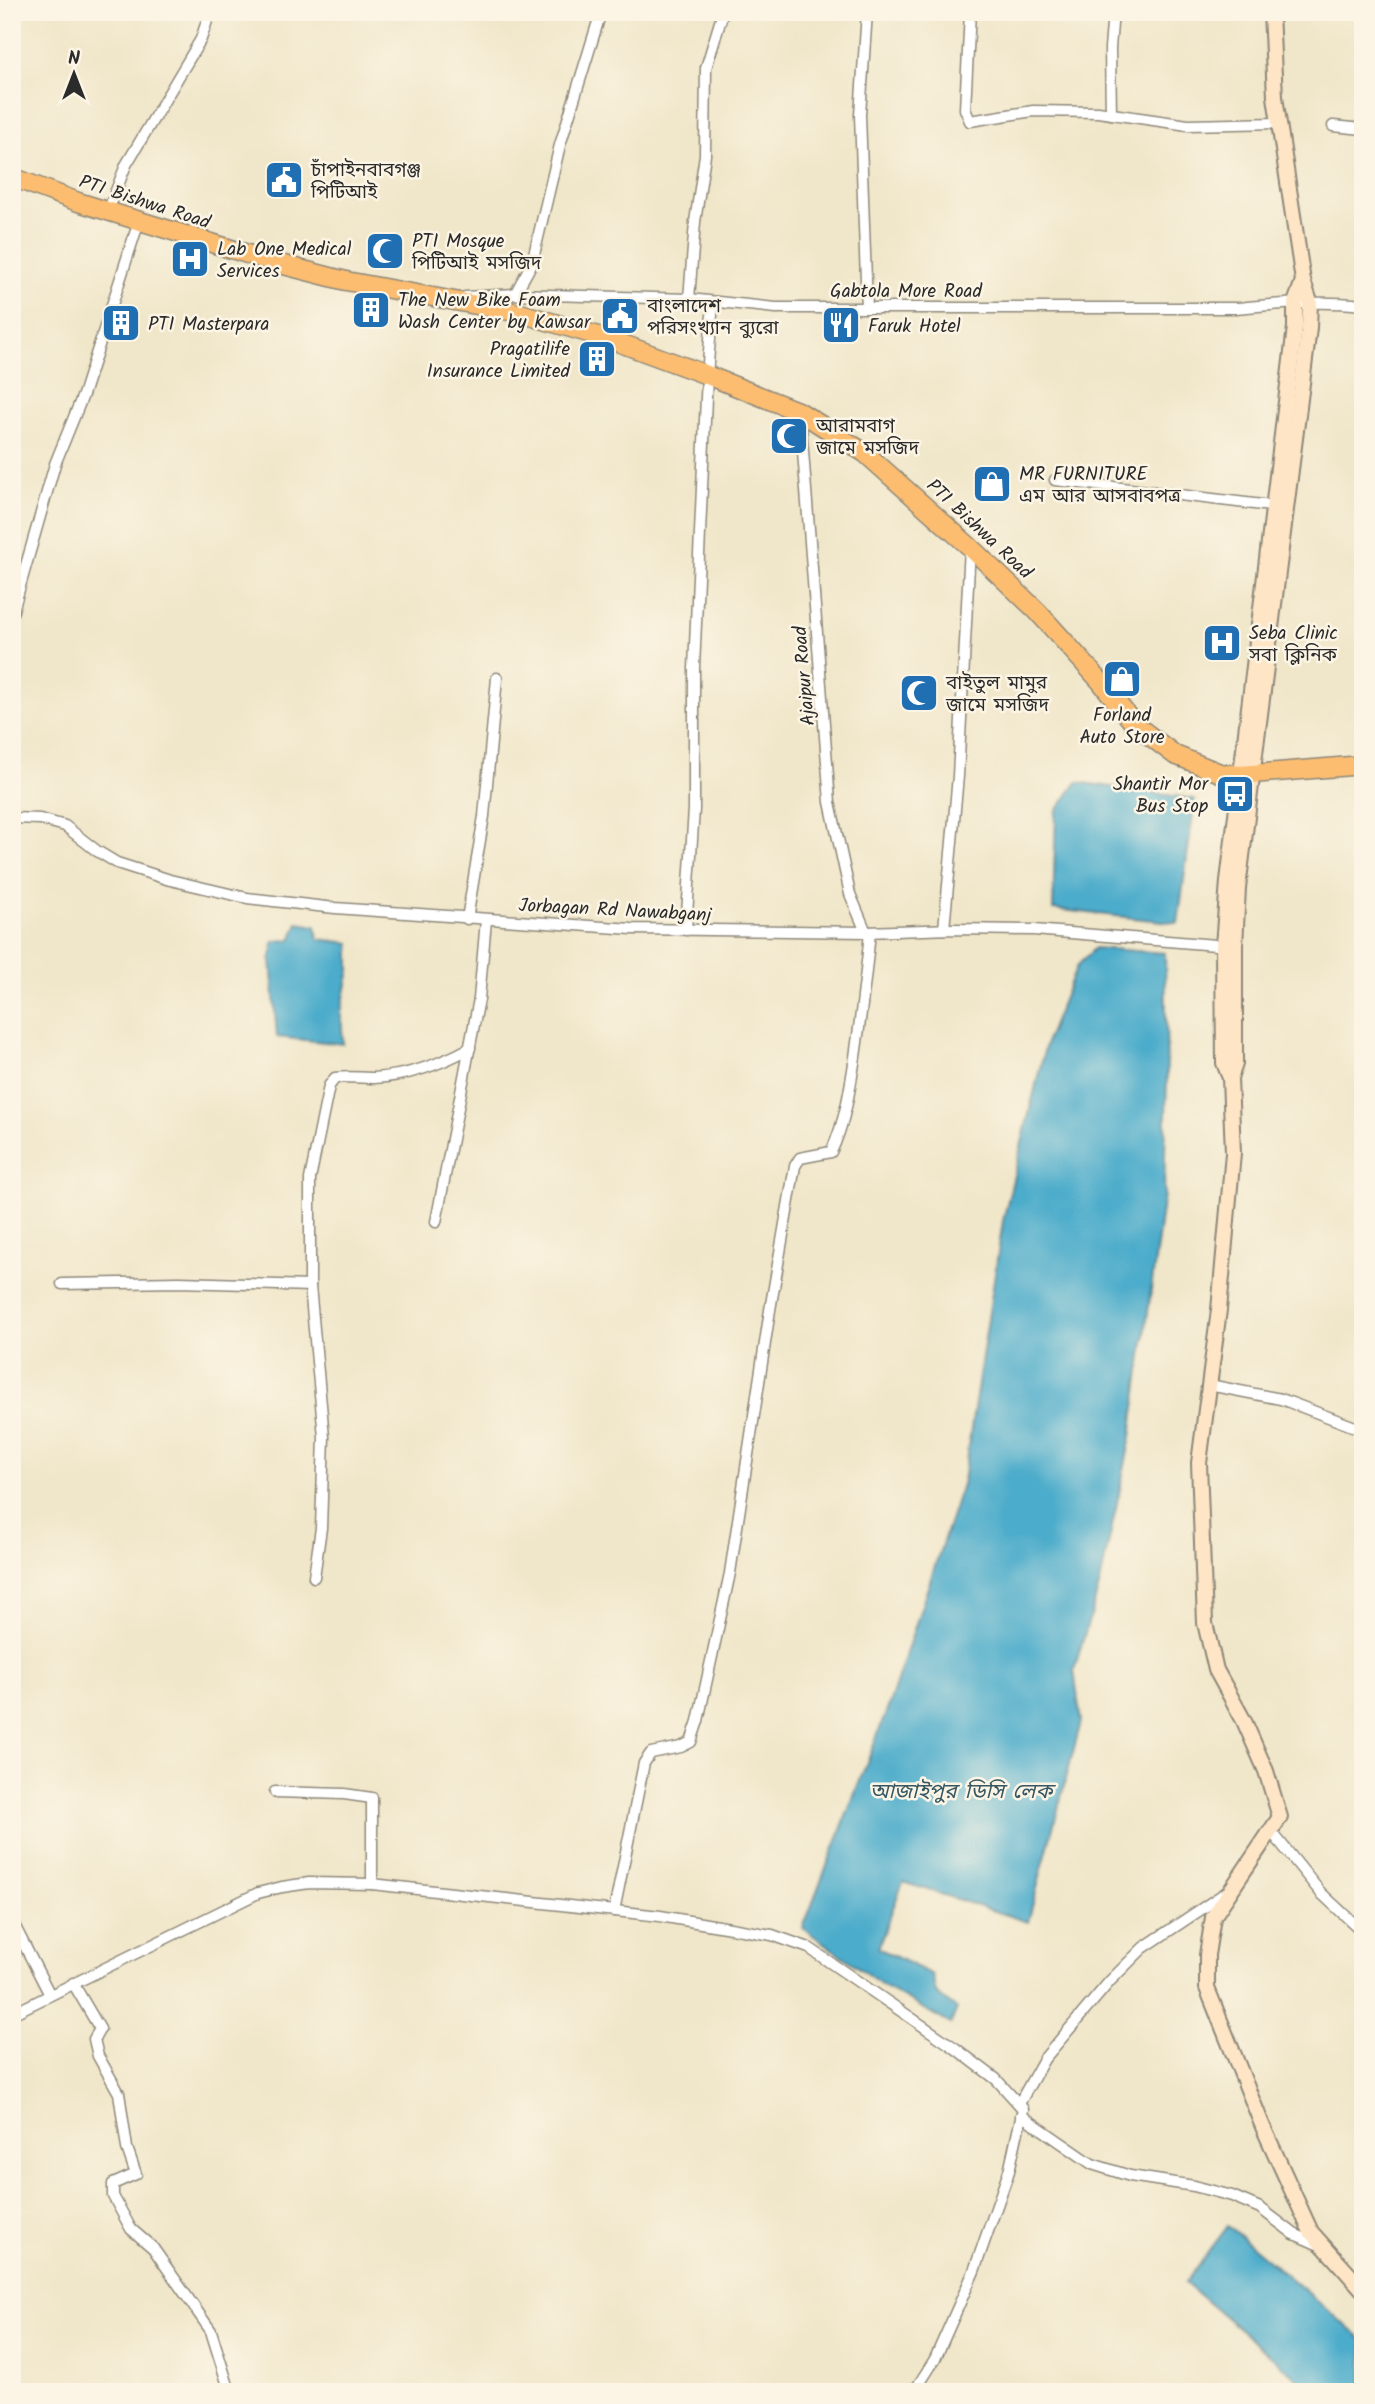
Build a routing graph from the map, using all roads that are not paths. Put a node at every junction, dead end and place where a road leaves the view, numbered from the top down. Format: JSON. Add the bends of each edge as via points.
{"nodes":[{"id":1,"x":210,"y":12,"type":"edge"},
{"id":2,"x":601,"y":12,"type":"edge"},
{"id":3,"x":723,"y":12,"type":"edge"},
{"id":4,"x":867,"y":12,"type":"edge"},
{"id":5,"x":970,"y":12,"type":"edge"},
{"id":6,"x":1113,"y":12,"type":"edge"},
{"id":7,"x":1271,"y":12,"type":"edge"},
{"id":8,"x":1111,"y":114,"type":"junction"},
{"id":9,"x":1279,"y":123,"type":"junction"},
{"id":10,"x":1333,"y":126,"type":"dead end"},
{"id":11,"x":1363,"y":129,"type":"edge"},
{"id":12,"x":12,"y":177,"type":"edge"},
{"id":13,"x":108,"y":211,"type":"junction"},
{"id":14,"x":139,"y":221,"type":"junction"},
{"id":15,"x":515,"y":294,"type":"junction"},
{"id":16,"x":689,"y":299,"type":"junction"},
{"id":17,"x":451,"y":300,"type":"junction"},
{"id":18,"x":1303,"y":302,"type":"junction"},
{"id":19,"x":713,"y":303,"type":"junction"},
{"id":20,"x":1363,"y":305,"type":"edge"},
{"id":21,"x":867,"y":308,"type":"junction"},
{"id":22,"x":707,"y":375,"type":"junction"},
{"id":23,"x":800,"y":412,"type":"junction"},
{"id":24,"x":1055,"y":480,"type":"dead end"},
{"id":25,"x":1280,"y":507,"type":"junction"},
{"id":26,"x":970,"y":547,"type":"junction"},
{"id":27,"x":12,"y":614,"type":"edge"},
{"id":28,"x":497,"y":678,"type":"dead end"},
{"id":29,"x":1363,"y":765,"type":"edge"},
{"id":30,"x":1246,"y":775,"type":"junction"},
{"id":31,"x":12,"y":818,"type":"edge"},
{"id":32,"x":467,"y":919,"type":"junction"},
{"id":33,"x":486,"y":920,"type":"junction"},
{"id":34,"x":944,"y":929,"type":"junction"},
{"id":35,"x":686,"y":930,"type":"junction"},
{"id":36,"x":868,"y":932,"type":"junction"},
{"id":37,"x":1229,"y":946,"type":"junction"},
{"id":38,"x":470,"y":1048,"type":"junction"},
{"id":39,"x":436,"y":1222,"type":"dead end"},
{"id":40,"x":62,"y":1284,"type":"dead end"},
{"id":41,"x":310,"y":1286,"type":"junction"},
{"id":42,"x":1209,"y":1385,"type":"junction"},
{"id":43,"x":1363,"y":1430,"type":"edge"},
{"id":44,"x":314,"y":1577,"type":"dead end"},
{"id":45,"x":275,"y":1792,"type":"dead end"},
{"id":46,"x":1271,"y":1831,"type":"junction"},
{"id":47,"x":372,"y":1884,"type":"junction"},
{"id":48,"x":1233,"y":1888,"type":"junction"},
{"id":49,"x":614,"y":1911,"type":"junction"},
{"id":50,"x":12,"y":1921,"type":"edge"},
{"id":51,"x":1363,"y":1932,"type":"edge"},
{"id":52,"x":73,"y":1983,"type":"junction"},
{"id":53,"x":50,"y":1995,"type":"junction"},
{"id":54,"x":12,"y":2014,"type":"edge"},
{"id":55,"x":1019,"y":2104,"type":"junction"},
{"id":56,"x":1021,"y":2115,"type":"junction"},
{"id":57,"x":1325,"y":2248,"type":"junction"},
{"id":58,"x":1363,"y":2290,"type":"edge"},
{"id":59,"x":230,"y":2392,"type":"edge"},
{"id":60,"x":914,"y":2392,"type":"edge"}],
"edges":[{"from":1,"to":13,"type":"street","via":[[201,38],[126,165]]},
{"from":2,"to":15,"type":"street","via":[[560,145],[532,263]]},
{"from":3,"to":16,"type":"street","via":[[706,68],[705,155]]},
{"from":4,"to":21,"type":"street","via":[[860,115]]},
{"from":5,"to":8,"type":"street","via":[[965,109],[970,121],[1033,111]]},
{"from":6,"to":8,"type":"street"},
{"from":7,"to":9,"type":"street"},
{"from":8,"to":9,"type":"street","via":[[1188,125]]},
{"from":9,"to":18,"type":"street"},
{"from":10,"to":11,"type":"street"},
{"from":12,"to":13,"type":"highway","name":"PTI Bishwa Road"},
{"from":13,"to":14,"type":"highway","name":"PTI Bishwa Road"},
{"from":14,"to":17,"type":"highway","name":"PTI Bishwa Road","via":[[346,281]]},
{"from":14,"to":27,"type":"street","via":[[83,395],[55,464]]},
{"from":15,"to":16,"type":"street","name":"Gabtola More Road"},
{"from":15,"to":17,"type":"street","name":"Gabtola More Road"},
{"from":16,"to":19,"type":"street","name":"Gabtola More Road"},
{"from":17,"to":22,"type":"highway","name":"PTI Bishwa Road","via":[[586,332]]},
{"from":18,"to":20,"type":"street","name":"Gabtola More Road"},
{"from":18,"to":21,"type":"street","name":"Gabtola More Road","via":[[1223,308]]},
{"from":18,"to":25,"type":"street"},
{"from":19,"to":21,"type":"street","name":"Gabtola More Road"},
{"from":19,"to":22,"type":"street"},
{"from":22,"to":23,"type":"highway","name":"PTI Bishwa Road"},
{"from":22,"to":35,"type":"street"},
{"from":23,"to":26,"type":"highway","name":"PTI Bishwa Road","via":[[865,453]]},
{"from":23,"to":36,"type":"street","name":"Ajaipur Road","via":[[830,802],[850,894]]},
{"from":24,"to":25,"type":"street"},
{"from":25,"to":30,"type":"street"},
{"from":26,"to":30,"type":"highway","name":"PTI Bishwa Road","via":[[1037,611],[1134,724],[1175,755],[1220,773]]},
{"from":26,"to":34,"type":"street","via":[[958,776]]},
{"from":28,"to":32,"type":"street","via":[[484,816]]},
{"from":29,"to":30,"type":"highway","name":"PTI Bishwa Road"},
{"from":30,"to":37,"type":"street"},
{"from":31,"to":32,"type":"street","name":"Jorbagan Rd Nawabganj","via":[[65,826],[117,863],[247,898]]},
{"from":32,"to":33,"type":"street","name":"Jorbagan Rd Nawabganj"},
{"from":33,"to":35,"type":"street","name":"Jorbagan Rd Nawabganj"},
{"from":33,"to":38,"type":"street"},
{"from":34,"to":36,"type":"street","name":"Jorbagan Rd Nawabganj"},
{"from":34,"to":37,"type":"street","name":"Jorbagan Rd Nawabganj","via":[[1034,930]]},
{"from":35,"to":36,"type":"street","name":"Jorbagan Rd Nawabganj"},
{"from":36,"to":49,"type":"street","via":[[863,1006],[849,1094],[835,1143],[831,1152],[800,1158],[795,1166],[730,1573],[698,1721],[691,1742],[652,1753],[644,1763]]},
{"from":37,"to":42,"type":"street","via":[[1235,1064],[1230,1078],[1233,1153]]},
{"from":38,"to":39,"type":"street"},
{"from":38,"to":41,"type":"street","via":[[414,1072],[341,1077],[329,1086],[310,1179]]},
{"from":40,"to":41,"type":"street"},
{"from":41,"to":44,"type":"street","via":[[324,1437]]},
{"from":42,"to":43,"type":"street","via":[[1281,1399]]},
{"from":42,"to":46,"type":"street","via":[[1199,1463],[1205,1623],[1216,1670],[1266,1770],[1280,1817]]},
{"from":45,"to":47,"type":"street","via":[[372,1798]]},
{"from":46,"to":48,"type":"street"},
{"from":46,"to":51,"type":"street","via":[[1321,1893]]},
{"from":47,"to":49,"type":"street"},
{"from":47,"to":52,"type":"street","via":[[309,1884],[258,1893]]},
{"from":48,"to":55,"type":"street","via":[[1143,1948],[1110,1980],[1044,2059]]},
{"from":48,"to":57,"type":"street","via":[[1213,1917],[1207,1988],[1268,2139],[1311,2232]]},
{"from":49,"to":55,"type":"street","via":[[772,1935],[809,1948],[955,2048],[996,2079]]},
{"from":50,"to":53,"type":"street"},
{"from":52,"to":53,"type":"street"},
{"from":52,"to":59,"type":"street","via":[[100,2029],[94,2039],[98,2056],[119,2093],[136,2174],[113,2184],[113,2196],[131,2229],[153,2248],[211,2331]]},
{"from":53,"to":54,"type":"street"},
{"from":55,"to":56,"type":"street"},
{"from":56,"to":57,"type":"street","via":[[1092,2164],[1232,2196]]},
{"from":56,"to":60,"type":"street","via":[[1009,2171],[974,2271],[935,2359]]},
{"from":57,"to":58,"type":"street"}]}
